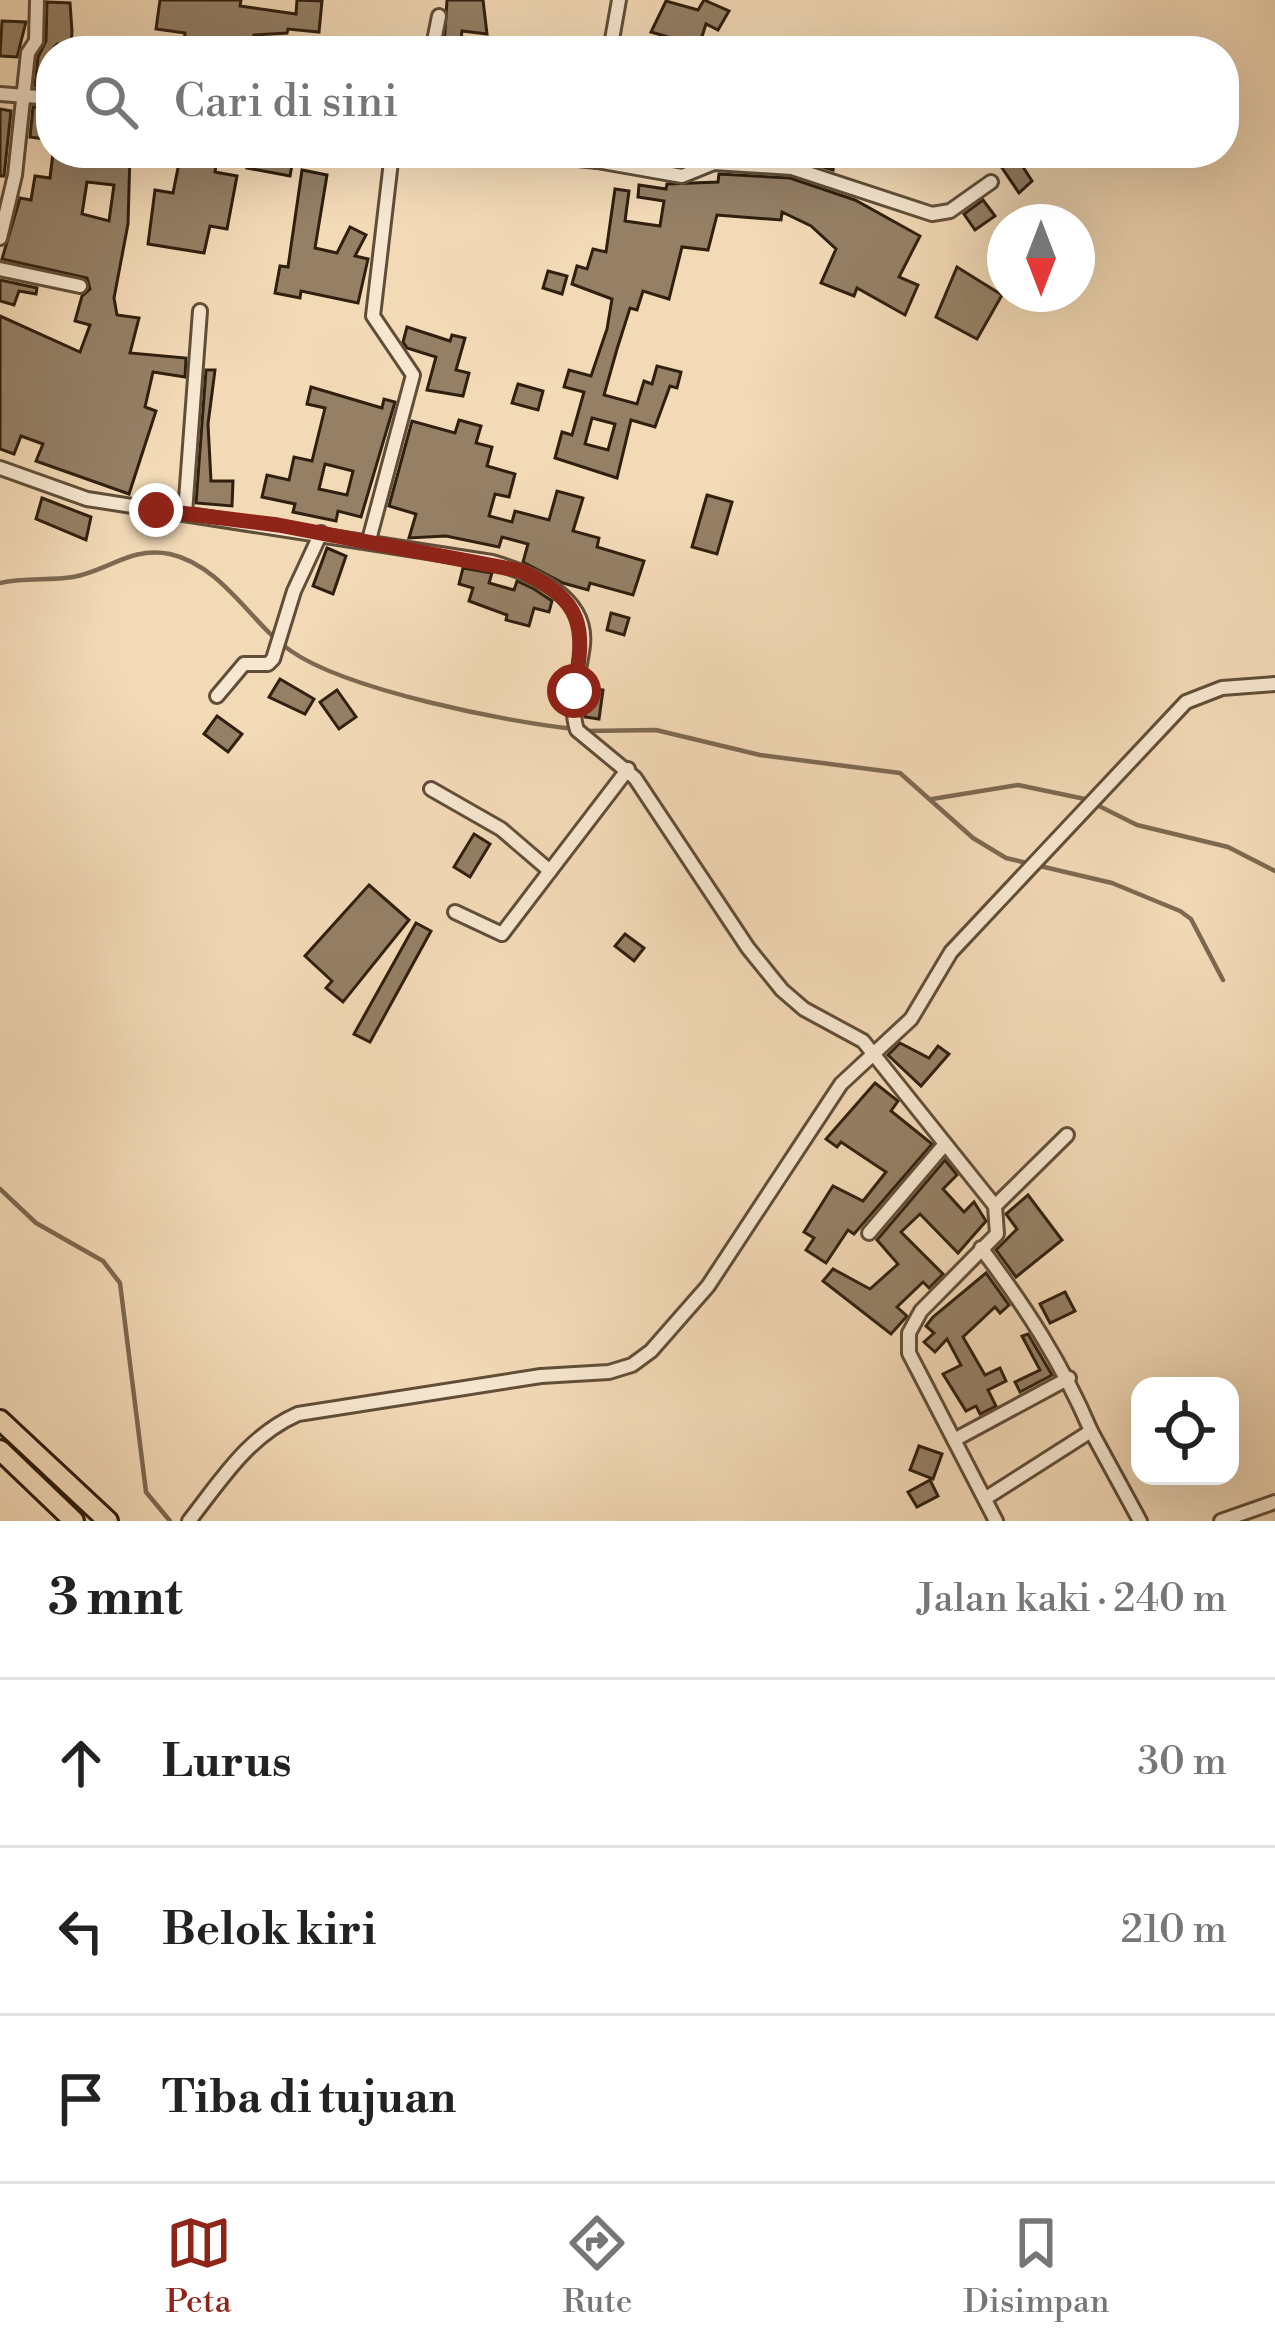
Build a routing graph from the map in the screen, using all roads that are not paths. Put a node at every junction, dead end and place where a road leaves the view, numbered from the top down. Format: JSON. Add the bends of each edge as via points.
{"nodes":[{"id":1,"x":38,"y":0,"type":"edge"},
{"id":2,"x":619,"y":0,"type":"edge"},
{"id":3,"x":439,"y":16,"type":"dead end"},
{"id":4,"x":36,"y":36,"type":"edge"},
{"id":5,"x":435,"y":36,"type":"edge"},
{"id":6,"x":613,"y":36,"type":"edge"},
{"id":7,"x":36,"y":37,"type":"edge"},
{"id":8,"x":0,"y":94,"type":"edge"},
{"id":9,"x":25,"y":96,"type":"junction"},
{"id":10,"x":36,"y":97,"type":"edge"},
{"id":11,"x":390,"y":168,"type":"edge"},
{"id":12,"x":646,"y":168,"type":"edge"},
{"id":13,"x":702,"y":168,"type":"edge"},
{"id":14,"x":786,"y":168,"type":"edge"},
{"id":15,"x":991,"y":182,"type":"dead end"},
{"id":16,"x":0,"y":238,"type":"edge"},
{"id":17,"x":0,"y":269,"type":"edge"},
{"id":18,"x":80,"y":286,"type":"dead end"},
{"id":19,"x":200,"y":311,"type":"dead end"},
{"id":20,"x":0,"y":468,"type":"edge"},
{"id":21,"x":185,"y":512,"type":"junction"},
{"id":22,"x":322,"y":532,"type":"junction"},
{"id":23,"x":369,"y":541,"type":"junction"},
{"id":24,"x":1275,"y":685,"type":"edge"},
{"id":25,"x":217,"y":696,"type":"dead end"},
{"id":26,"x":628,"y":769,"type":"junction"},
{"id":27,"x":431,"y":789,"type":"dead end"},
{"id":28,"x":550,"y":871,"type":"junction"},
{"id":29,"x":455,"y":912,"type":"dead end"},
{"id":30,"x":872,"y":1052,"type":"junction"},
{"id":31,"x":1067,"y":1135,"type":"dead end"},
{"id":32,"x":945,"y":1144,"type":"junction"},
{"id":33,"x":995,"y":1206,"type":"junction"},
{"id":34,"x":868,"y":1233,"type":"dead end"},
{"id":35,"x":982,"y":1248,"type":"junction"},
{"id":36,"x":1069,"y":1378,"type":"junction"},
{"id":37,"x":0,"y":1420,"type":"edge"},
{"id":38,"x":1090,"y":1431,"type":"junction"},
{"id":39,"x":954,"y":1440,"type":"junction"},
{"id":40,"x":0,"y":1450,"type":"edge"},
{"id":41,"x":986,"y":1498,"type":"junction"},
{"id":42,"x":1275,"y":1502,"type":"edge"},
{"id":43,"x":74,"y":1521,"type":"edge"},
{"id":44,"x":109,"y":1521,"type":"edge"},
{"id":45,"x":189,"y":1521,"type":"edge"},
{"id":46,"x":996,"y":1521,"type":"edge"},
{"id":47,"x":1141,"y":1521,"type":"edge"},
{"id":48,"x":1221,"y":1521,"type":"edge"}],
"edges":[{"from":1,"to":4,"type":"street"},
{"from":2,"to":6,"type":"street"},
{"from":3,"to":5,"type":"street"},
{"from":7,"to":9,"type":"street"},
{"from":8,"to":9,"type":"street"},
{"from":9,"to":10,"type":"street"},
{"from":9,"to":16,"type":"street"},
{"from":11,"to":23,"type":"street","via":[[374,316],[412,375]]},
{"from":12,"to":13,"type":"street","via":[[682,176]]},
{"from":14,"to":15,"type":"street","via":[[932,214],[958,207]]},
{"from":17,"to":18,"type":"street"},
{"from":19,"to":21,"type":"street"},
{"from":20,"to":21,"type":"street","via":[[86,499]]},
{"from":21,"to":22,"type":"street"},
{"from":22,"to":23,"type":"street"},
{"from":22,"to":25,"type":"street","via":[[272,659],[239,667]]},
{"from":23,"to":26,"type":"street","via":[[492,562],[550,584],[583,634],[575,726]]},
{"from":24,"to":30,"type":"street","via":[[1222,688],[1186,702],[951,952],[911,1019]]},
{"from":26,"to":28,"type":"street"},
{"from":26,"to":30,"type":"street","via":[[782,990]]},
{"from":27,"to":28,"type":"street"},
{"from":28,"to":29,"type":"street","via":[[502,934]]},
{"from":30,"to":32,"type":"street"},
{"from":30,"to":45,"type":"street","via":[[841,1084],[708,1286],[632,1366],[298,1414],[242,1452]]},
{"from":31,"to":33,"type":"street"},
{"from":32,"to":33,"type":"street"},
{"from":32,"to":34,"type":"street"},
{"from":33,"to":35,"type":"street","via":[[998,1234]]},
{"from":35,"to":36,"type":"street"},
{"from":35,"to":39,"type":"street","via":[[909,1333],[909,1352]]},
{"from":36,"to":38,"type":"street"},
{"from":36,"to":39,"type":"street"},
{"from":37,"to":44,"type":"main road"},
{"from":38,"to":41,"type":"street"},
{"from":38,"to":47,"type":"street"},
{"from":39,"to":41,"type":"street"},
{"from":40,"to":43,"type":"main road"},
{"from":41,"to":46,"type":"street"},
{"from":42,"to":48,"type":"street"}]}
